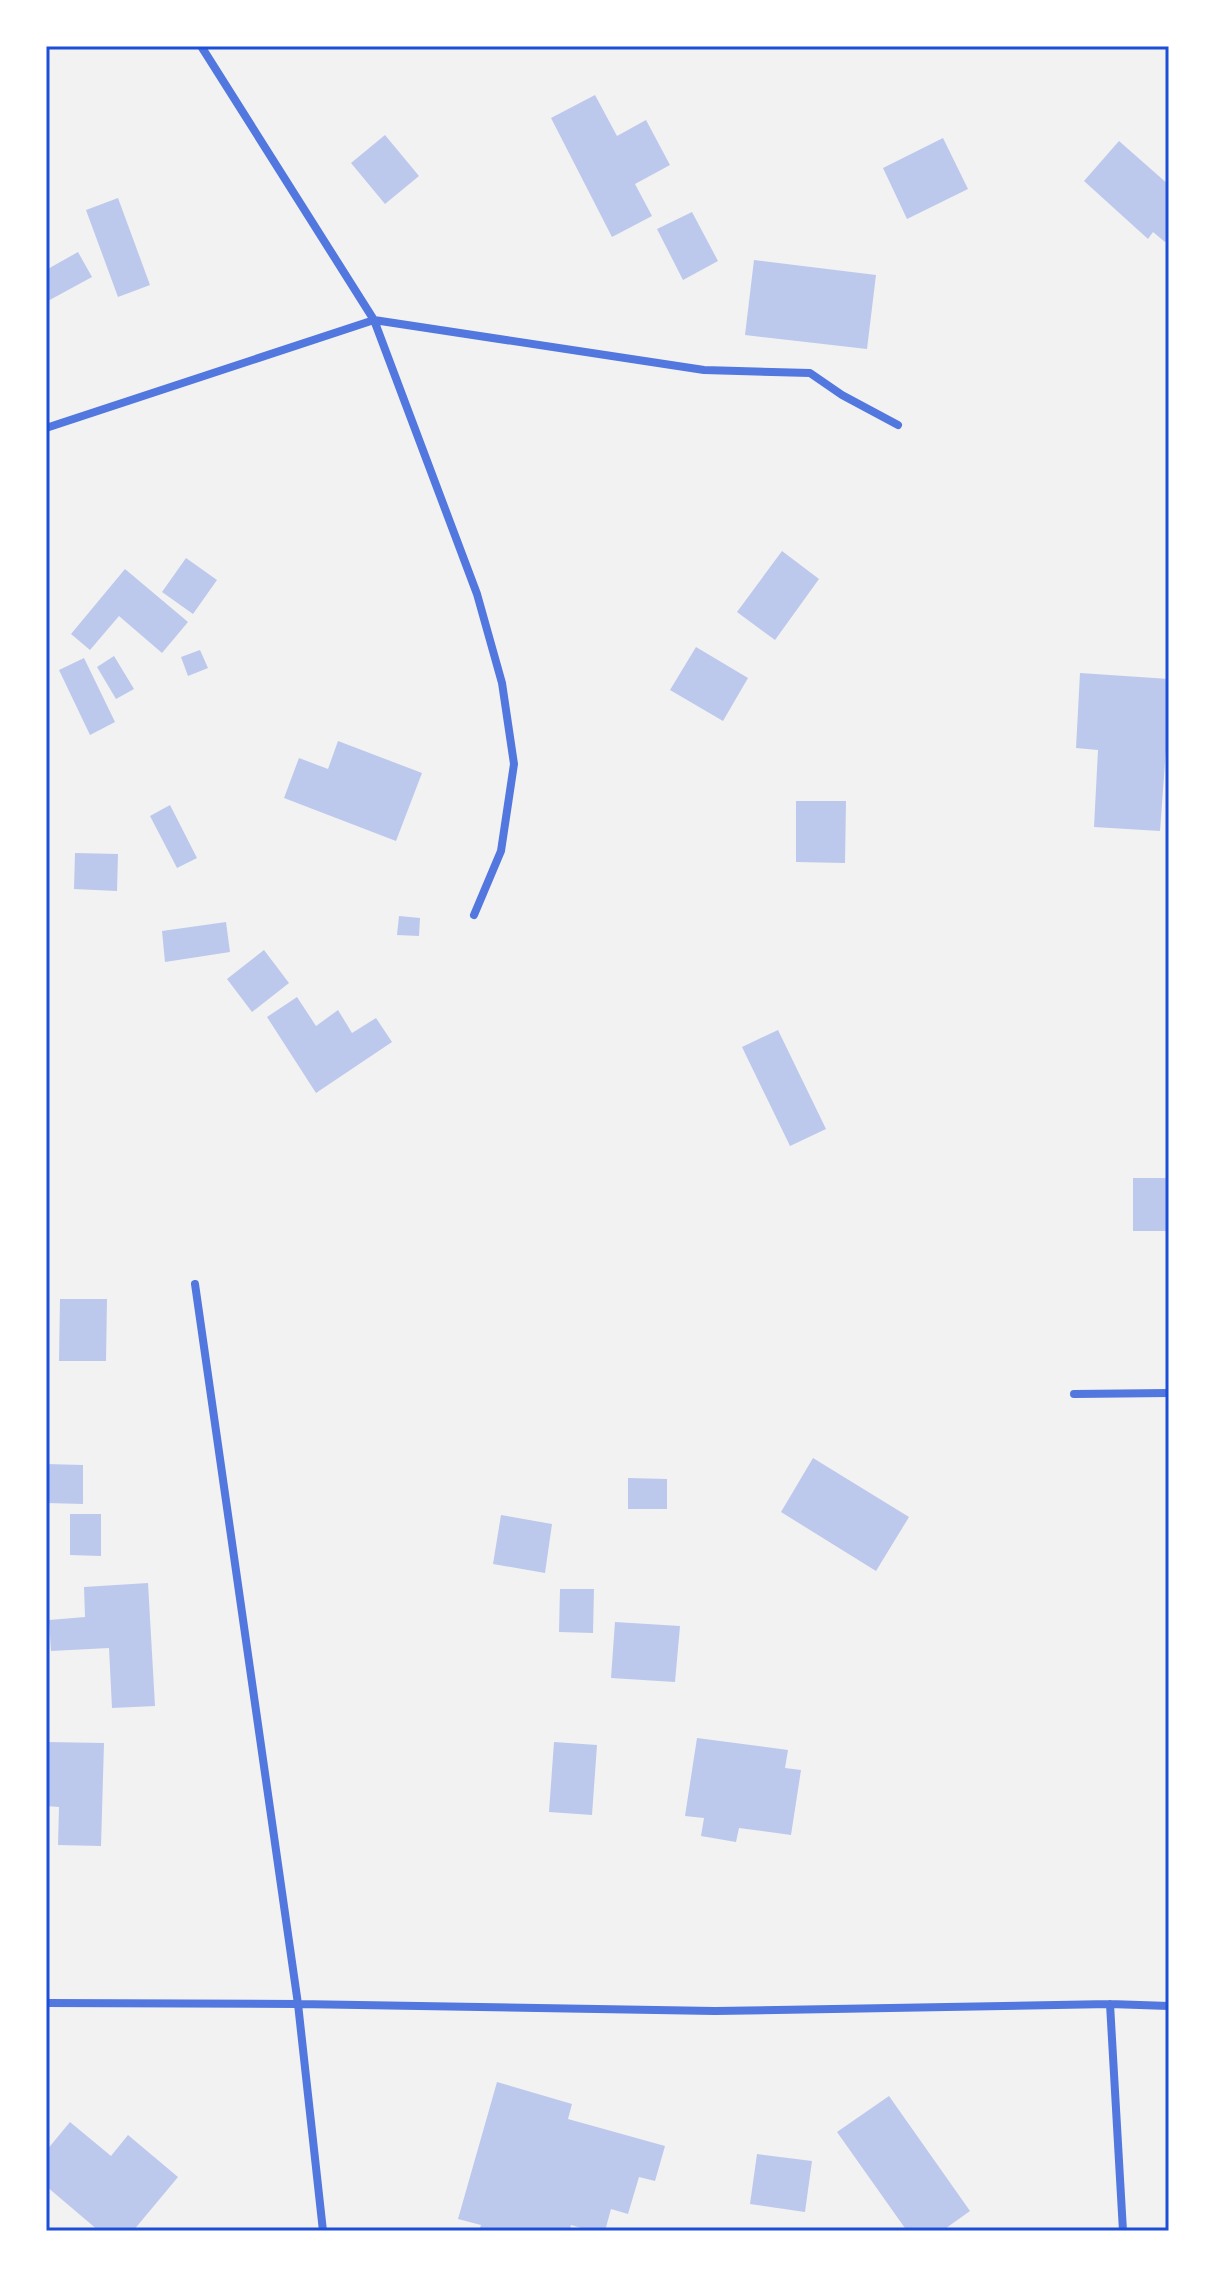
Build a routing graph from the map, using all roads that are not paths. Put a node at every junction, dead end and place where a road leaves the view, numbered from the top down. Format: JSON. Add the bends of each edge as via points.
{"nodes":[{"id":1,"x":201,"y":46,"type":"edge"},
{"id":2,"x":374,"y":320,"type":"junction"},
{"id":3,"x":898,"y":425,"type":"dead end"},
{"id":4,"x":46,"y":428,"type":"edge"},
{"id":5,"x":474,"y":915,"type":"dead end"},
{"id":6,"x":195,"y":1284,"type":"dead end"},
{"id":7,"x":1169,"y":1393,"type":"edge"},
{"id":8,"x":1074,"y":1394,"type":"dead end"},
{"id":9,"x":46,"y":2003,"type":"edge"},
{"id":10,"x":298,"y":2004,"type":"junction"},
{"id":11,"x":1110,"y":2004,"type":"junction"},
{"id":12,"x":1169,"y":2006,"type":"edge"},
{"id":13,"x":323,"y":2231,"type":"edge"},
{"id":14,"x":1123,"y":2231,"type":"edge"}],
"edges":[{"from":1,"to":2,"type":"street"},
{"from":2,"to":3,"type":"street","via":[[704,370],[810,373]]},
{"from":2,"to":4,"type":"street"},
{"from":2,"to":5,"type":"street","via":[[477,594],[502,683],[514,764],[501,851]]},
{"from":6,"to":10,"type":"street"},
{"from":7,"to":8,"type":"street"},
{"from":9,"to":10,"type":"street"},
{"from":10,"to":11,"type":"street","via":[[715,2011]]},
{"from":10,"to":13,"type":"street"},
{"from":11,"to":12,"type":"street"},
{"from":11,"to":14,"type":"street"}]}
